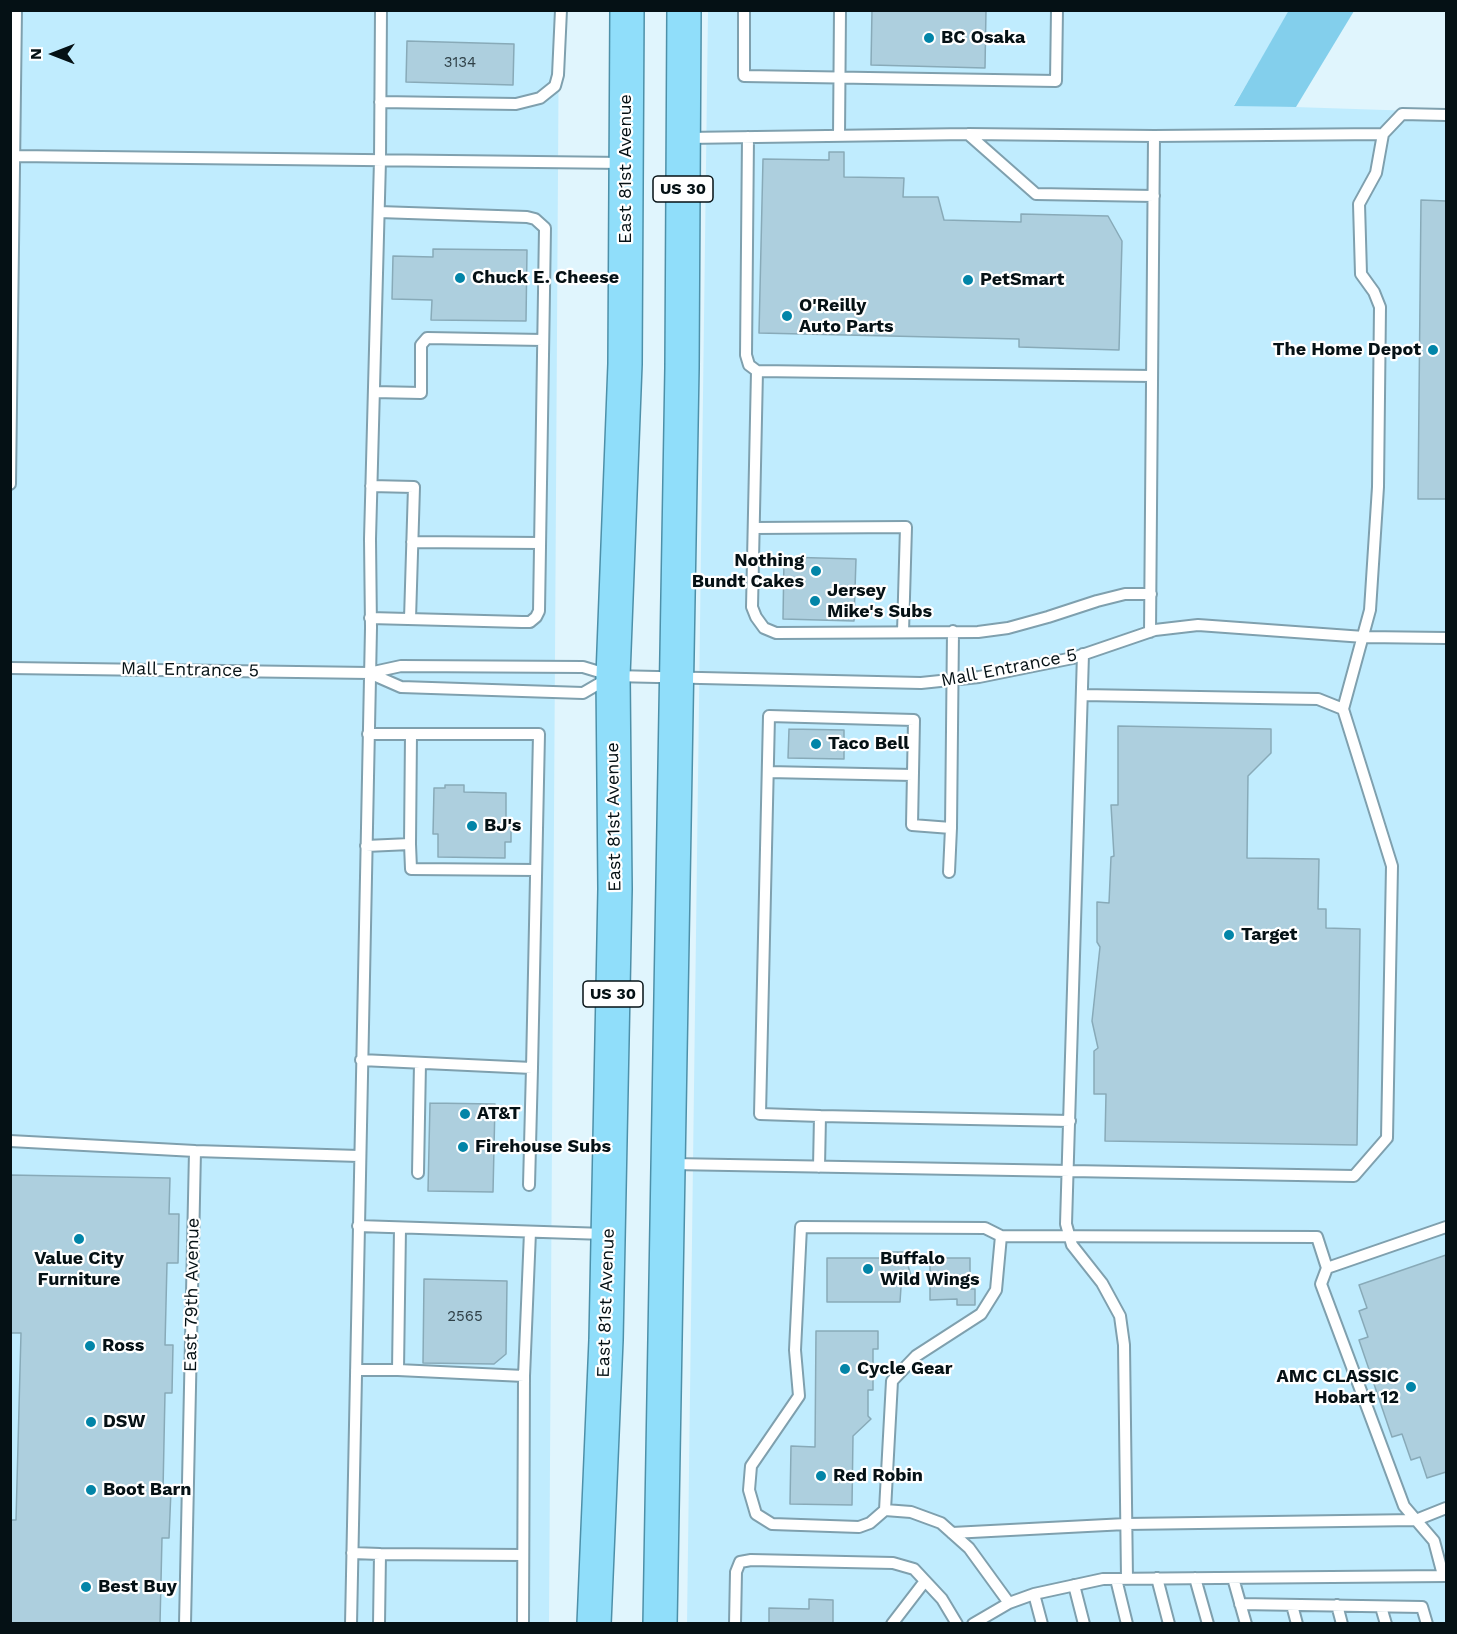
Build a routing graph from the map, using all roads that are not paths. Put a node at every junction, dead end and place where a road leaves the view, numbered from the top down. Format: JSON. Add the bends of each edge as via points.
{"nodes":[{"id":1,"x":16,"y":10,"type":"edge"},
{"id":2,"x":381,"y":10,"type":"edge"},
{"id":3,"x":561,"y":10,"type":"edge"},
{"id":4,"x":627,"y":10,"type":"edge"},
{"id":5,"x":684,"y":10,"type":"edge"},
{"id":6,"x":744,"y":10,"type":"edge"},
{"id":7,"x":840,"y":10,"type":"edge"},
{"id":8,"x":1057,"y":10,"type":"edge"},
{"id":9,"x":840,"y":77,"type":"junction"},
{"id":10,"x":380,"y":102,"type":"junction"},
{"id":11,"x":1446,"y":115,"type":"edge"},
{"id":12,"x":13,"y":129,"type":"edge"},
{"id":13,"x":968,"y":134,"type":"junction"},
{"id":14,"x":1383,"y":134,"type":"junction"},
{"id":15,"x":839,"y":135,"type":"junction"},
{"id":16,"x":1154,"y":135,"type":"junction"},
{"id":17,"x":748,"y":137,"type":"junction"},
{"id":18,"x":683,"y":138,"type":"junction"},
{"id":19,"x":15,"y":156,"type":"junction"},
{"id":20,"x":380,"y":160,"type":"junction"},
{"id":21,"x":626,"y":163,"type":"junction"},
{"id":22,"x":1154,"y":196,"type":"junction"},
{"id":23,"x":379,"y":212,"type":"junction"},
{"id":24,"x":543,"y":340,"type":"junction"},
{"id":25,"x":757,"y":371,"type":"junction"},
{"id":26,"x":1152,"y":376,"type":"junction"},
{"id":27,"x":374,"y":392,"type":"junction"},
{"id":28,"x":10,"y":483,"type":"edge"},
{"id":29,"x":371,"y":486,"type":"junction"},
{"id":30,"x":754,"y":528,"type":"junction"},
{"id":31,"x":412,"y":542,"type":"junction"},
{"id":32,"x":540,"y":543,"type":"junction"},
{"id":33,"x":1151,"y":594,"type":"junction"},
{"id":34,"x":370,"y":618,"type":"junction"},
{"id":35,"x":410,"y":619,"type":"junction"},
{"id":36,"x":953,"y":631,"type":"junction"},
{"id":37,"x":903,"y":632,"type":"junction"},
{"id":38,"x":1150,"y":632,"type":"junction"},
{"id":39,"x":1364,"y":637,"type":"junction"},
{"id":40,"x":1446,"y":638,"type":"edge"},
{"id":41,"x":1083,"y":654,"type":"junction"},
{"id":42,"x":10,"y":668,"type":"edge"},
{"id":43,"x":369,"y":673,"type":"junction"},
{"id":44,"x":612,"y":676,"type":"junction"},
{"id":45,"x":675,"y":677,"type":"junction"},
{"id":46,"x":953,"y":681,"type":"junction"},
{"id":47,"x":1082,"y":695,"type":"junction"},
{"id":48,"x":1344,"y":709,"type":"junction"},
{"id":49,"x":368,"y":734,"type":"junction"},
{"id":50,"x":411,"y":734,"type":"junction"},
{"id":51,"x":768,"y":772,"type":"junction"},
{"id":52,"x":913,"y":775,"type":"junction"},
{"id":53,"x":951,"y":828,"type":"junction"},
{"id":54,"x":410,"y":844,"type":"junction"},
{"id":55,"x":366,"y":846,"type":"junction"},
{"id":56,"x":536,"y":870,"type":"junction"},
{"id":57,"x":949,"y":872,"type":"dead end"},
{"id":58,"x":361,"y":1060,"type":"junction"},
{"id":59,"x":420,"y":1063,"type":"junction"},
{"id":60,"x":532,"y":1068,"type":"junction"},
{"id":61,"x":820,"y":1116,"type":"junction"},
{"id":62,"x":1070,"y":1121,"type":"junction"},
{"id":63,"x":10,"y":1141,"type":"edge"},
{"id":64,"x":195,"y":1151,"type":"junction"},
{"id":65,"x":359,"y":1156,"type":"junction"},
{"id":66,"x":668,"y":1164,"type":"junction"},
{"id":67,"x":819,"y":1167,"type":"junction"},
{"id":68,"x":1068,"y":1171,"type":"junction"},
{"id":69,"x":418,"y":1173,"type":"dead end"},
{"id":70,"x":529,"y":1185,"type":"dead end"},
{"id":71,"x":358,"y":1226,"type":"junction"},
{"id":72,"x":1446,"y":1227,"type":"edge"},
{"id":73,"x":400,"y":1228,"type":"junction"},
{"id":74,"x":530,"y":1232,"type":"junction"},
{"id":75,"x":608,"y":1234,"type":"junction"},
{"id":76,"x":1069,"y":1235,"type":"junction"},
{"id":77,"x":1001,"y":1236,"type":"junction"},
{"id":78,"x":1327,"y":1268,"type":"junction"},
{"id":79,"x":356,"y":1370,"type":"junction"},
{"id":80,"x":398,"y":1370,"type":"junction"},
{"id":81,"x":524,"y":1376,"type":"junction"},
{"id":82,"x":1446,"y":1508,"type":"edge"},
{"id":83,"x":885,"y":1510,"type":"junction"},
{"id":84,"x":1416,"y":1520,"type":"junction"},
{"id":85,"x":1126,"y":1524,"type":"junction"},
{"id":86,"x":952,"y":1533,"type":"junction"},
{"id":87,"x":352,"y":1553,"type":"junction"},
{"id":88,"x":380,"y":1554,"type":"junction"},
{"id":89,"x":523,"y":1555,"type":"junction"},
{"id":90,"x":1445,"y":1576,"type":"edge"},
{"id":91,"x":1157,"y":1578,"type":"junction"},
{"id":92,"x":1195,"y":1578,"type":"junction"},
{"id":93,"x":1233,"y":1578,"type":"junction"},
{"id":94,"x":1121,"y":1579,"type":"junction"},
{"id":95,"x":925,"y":1581,"type":"junction"},
{"id":96,"x":1074,"y":1585,"type":"junction"},
{"id":97,"x":1034,"y":1594,"type":"junction"},
{"id":98,"x":1009,"y":1603,"type":"junction"},
{"id":99,"x":1240,"y":1604,"type":"junction"},
{"id":100,"x":1292,"y":1605,"type":"junction"},
{"id":101,"x":1337,"y":1605,"type":"junction"},
{"id":102,"x":1381,"y":1606,"type":"junction"},
{"id":103,"x":992,"y":1619,"type":"edge"},
{"id":104,"x":185,"y":1623,"type":"edge"},
{"id":105,"x":351,"y":1623,"type":"edge"},
{"id":106,"x":379,"y":1623,"type":"edge"},
{"id":107,"x":523,"y":1623,"type":"edge"},
{"id":108,"x":594,"y":1623,"type":"edge"},
{"id":109,"x":660,"y":1623,"type":"edge"},
{"id":110,"x":735,"y":1623,"type":"edge"},
{"id":111,"x":892,"y":1623,"type":"edge"},
{"id":112,"x":957,"y":1623,"type":"edge"},
{"id":113,"x":973,"y":1623,"type":"edge"},
{"id":114,"x":1042,"y":1623,"type":"edge"},
{"id":115,"x":1084,"y":1623,"type":"edge"},
{"id":116,"x":1127,"y":1623,"type":"edge"},
{"id":117,"x":1168,"y":1623,"type":"edge"},
{"id":118,"x":1208,"y":1623,"type":"edge"},
{"id":119,"x":1246,"y":1623,"type":"edge"},
{"id":120,"x":1297,"y":1623,"type":"edge"},
{"id":121,"x":1342,"y":1623,"type":"edge"},
{"id":122,"x":1386,"y":1623,"type":"edge"},
{"id":123,"x":1426,"y":1623,"type":"edge"}],
"edges":[{"from":1,"to":12,"type":"lane"},
{"from":2,"to":10,"type":"lane"},
{"from":3,"to":10,"type":"lane","via":[[558,75],[555,86],[540,98],[516,104]]},
{"from":4,"to":21,"type":"highway","name":"East 81st Avenue","number":"US 30"},
{"from":5,"to":18,"type":"highway","number":"US 30"},
{"from":6,"to":9,"type":"lane","via":[[744,76]]},
{"from":7,"to":9,"type":"lane"},
{"from":8,"to":9,"type":"lane","via":[[1056,81]]},
{"from":9,"to":15,"type":"lane"},
{"from":10,"to":20,"type":"lane"},
{"from":11,"to":14,"type":"lane","via":[[1402,114]]},
{"from":12,"to":19,"type":"lane"},
{"from":13,"to":15,"type":"lane"},
{"from":13,"to":16,"type":"lane"},
{"from":13,"to":22,"type":"lane","via":[[1036,194]]},
{"from":14,"to":16,"type":"lane"},
{"from":14,"to":39,"type":"lane","via":[[1376,173],[1359,204],[1361,274],[1380,307],[1378,487],[1370,610]]},
{"from":15,"to":17,"type":"lane"},
{"from":16,"to":22,"type":"lane"},
{"from":17,"to":18,"type":"lane"},
{"from":17,"to":25,"type":"lane","via":[[746,355],[749,365]]},
{"from":18,"to":45,"type":"highway","number":"US 30"},
{"from":19,"to":20,"type":"lane"},
{"from":19,"to":28,"type":"lane"},
{"from":20,"to":21,"type":"lane"},
{"from":20,"to":23,"type":"lane"},
{"from":21,"to":44,"type":"highway","name":"East 81st Avenue","number":"US 30","via":[[625,364]]},
{"from":22,"to":26,"type":"lane"},
{"from":23,"to":24,"type":"lane","via":[[526,217],[541,222],[545,228]]},
{"from":23,"to":27,"type":"lane"},
{"from":24,"to":27,"type":"lane","via":[[427,338],[421,345],[420,393]]},
{"from":24,"to":32,"type":"lane"},
{"from":25,"to":26,"type":"lane"},
{"from":25,"to":30,"type":"lane"},
{"from":26,"to":33,"type":"lane"},
{"from":27,"to":29,"type":"lane"},
{"from":29,"to":31,"type":"lane","via":[[414,486]]},
{"from":29,"to":34,"type":"lane"},
{"from":30,"to":37,"type":"lane","via":[[752,607],[764,628],[776,633]]},
{"from":30,"to":37,"type":"lane","via":[[906,527]]},
{"from":31,"to":32,"type":"lane"},
{"from":31,"to":35,"type":"lane"},
{"from":32,"to":35,"type":"lane","via":[[539,611],[530,622]]},
{"from":33,"to":36,"type":"lane","via":[[1125,594],[1008,628]]},
{"from":33,"to":38,"type":"lane"},
{"from":34,"to":35,"type":"lane"},
{"from":34,"to":43,"type":"lane"},
{"from":36,"to":37,"type":"lane"},
{"from":36,"to":46,"type":"lane"},
{"from":38,"to":39,"type":"lane","name":"Mall Entrance 5","via":[[1198,625]]},
{"from":38,"to":41,"type":"lane","name":"Mall Entrance 5"},
{"from":39,"to":40,"type":"lane","name":"Mall Entrance 5"},
{"from":39,"to":48,"type":"lane"},
{"from":41,"to":46,"type":"lane","name":"Mall Entrance 5"},
{"from":41,"to":47,"type":"lane"},
{"from":42,"to":43,"type":"lane","name":"Mall Entrance 5"},
{"from":43,"to":44,"type":"lane","name":"Mall Entrance 5","via":[[401,666],[583,667]]},
{"from":43,"to":44,"type":"lane","name":"Mall Entrance 5","via":[[401,687],[583,693]]},
{"from":43,"to":49,"type":"lane"},
{"from":44,"to":45,"type":"lane","name":"Mall Entrance 5"},
{"from":44,"to":75,"type":"highway","name":"East 81st Avenue","number":"US 30","via":[[615,889]]},
{"from":45,"to":46,"type":"lane","name":"Mall Entrance 5"},
{"from":45,"to":66,"type":"highway","number":"US 30"},
{"from":46,"to":53,"type":"lane"},
{"from":47,"to":48,"type":"lane","via":[[1318,699]]},
{"from":47,"to":62,"type":"lane"},
{"from":48,"to":68,"type":"lane","via":[[1392,866],[1387,1138],[1354,1176]]},
{"from":49,"to":50,"type":"lane"},
{"from":49,"to":55,"type":"lane"},
{"from":50,"to":54,"type":"lane"},
{"from":50,"to":56,"type":"lane","via":[[539,734]]},
{"from":51,"to":52,"type":"lane"},
{"from":51,"to":52,"type":"lane","via":[[769,716],[914,720]]},
{"from":51,"to":61,"type":"lane","via":[[760,1114]]},
{"from":52,"to":53,"type":"lane","via":[[912,825]]},
{"from":53,"to":57,"type":"lane"},
{"from":54,"to":55,"type":"lane"},
{"from":54,"to":56,"type":"lane","via":[[411,869]]},
{"from":55,"to":58,"type":"lane"},
{"from":56,"to":60,"type":"lane"},
{"from":58,"to":59,"type":"lane"},
{"from":58,"to":65,"type":"lane"},
{"from":59,"to":60,"type":"lane"},
{"from":59,"to":69,"type":"lane"},
{"from":60,"to":70,"type":"lane"},
{"from":61,"to":62,"type":"lane"},
{"from":61,"to":67,"type":"lane"},
{"from":62,"to":68,"type":"lane"},
{"from":63,"to":64,"type":"lane"},
{"from":64,"to":65,"type":"lane"},
{"from":64,"to":104,"type":"lane","name":"East 79th Avenue"},
{"from":65,"to":71,"type":"lane"},
{"from":66,"to":67,"type":"lane"},
{"from":66,"to":109,"type":"highway","number":"US 30"},
{"from":67,"to":68,"type":"lane"},
{"from":68,"to":76,"type":"lane"},
{"from":71,"to":73,"type":"lane"},
{"from":71,"to":79,"type":"lane"},
{"from":72,"to":78,"type":"lane"},
{"from":73,"to":74,"type":"lane"},
{"from":73,"to":80,"type":"lane"},
{"from":74,"to":75,"type":"lane"},
{"from":74,"to":81,"type":"lane"},
{"from":75,"to":108,"type":"highway","name":"East 81st Avenue","number":"US 30"},
{"from":76,"to":77,"type":"lane"},
{"from":76,"to":78,"type":"lane","via":[[1317,1237]]},
{"from":76,"to":85,"type":"lane","via":[[1120,1316],[1124,1345]]},
{"from":77,"to":83,"type":"lane","via":[[996,1290],[981,1314],[916,1356],[892,1381]]},
{"from":77,"to":83,"type":"lane","via":[[985,1228],[801,1227],[795,1350],[799,1396],[751,1466],[749,1490],[753,1506],[756,1514],[772,1524],[860,1527]]},
{"from":78,"to":84,"type":"lane","via":[[1321,1284],[1404,1506]]},
{"from":79,"to":80,"type":"lane"},
{"from":79,"to":87,"type":"lane"},
{"from":80,"to":81,"type":"lane"},
{"from":81,"to":89,"type":"lane"},
{"from":82,"to":84,"type":"lane"},
{"from":83,"to":86,"type":"lane","via":[[911,1512],[941,1523]]},
{"from":84,"to":85,"type":"lane"},
{"from":84,"to":90,"type":"lane","via":[[1434,1541]]},
{"from":85,"to":86,"type":"lane"},
{"from":85,"to":94,"type":"lane"},
{"from":86,"to":98,"type":"lane","via":[[969,1548]]},
{"from":87,"to":88,"type":"lane"},
{"from":87,"to":105,"type":"lane"},
{"from":88,"to":89,"type":"lane"},
{"from":88,"to":106,"type":"lane"},
{"from":89,"to":107,"type":"lane"},
{"from":90,"to":93,"type":"lane"},
{"from":91,"to":92,"type":"lane"},
{"from":91,"to":94,"type":"lane"},
{"from":91,"to":117,"type":"lane"},
{"from":92,"to":93,"type":"lane"},
{"from":92,"to":118,"type":"lane"},
{"from":93,"to":99,"type":"lane"},
{"from":94,"to":96,"type":"lane"},
{"from":94,"to":116,"type":"lane"},
{"from":95,"to":110,"type":"lane","via":[[914,1569],[893,1563],[740,1562],[736,1572]]},
{"from":95,"to":111,"type":"lane"},
{"from":95,"to":112,"type":"lane"},
{"from":96,"to":97,"type":"lane"},
{"from":96,"to":115,"type":"lane"},
{"from":97,"to":98,"type":"lane"},
{"from":97,"to":114,"type":"lane"},
{"from":98,"to":103,"type":"lane"},
{"from":99,"to":100,"type":"lane"},
{"from":99,"to":119,"type":"lane"},
{"from":100,"to":101,"type":"lane"},
{"from":100,"to":120,"type":"lane"},
{"from":101,"to":102,"type":"lane"},
{"from":101,"to":121,"type":"lane"},
{"from":102,"to":122,"type":"lane"},
{"from":102,"to":123,"type":"lane","via":[[1422,1607]]},
{"from":103,"to":113,"type":"lane"}]}
